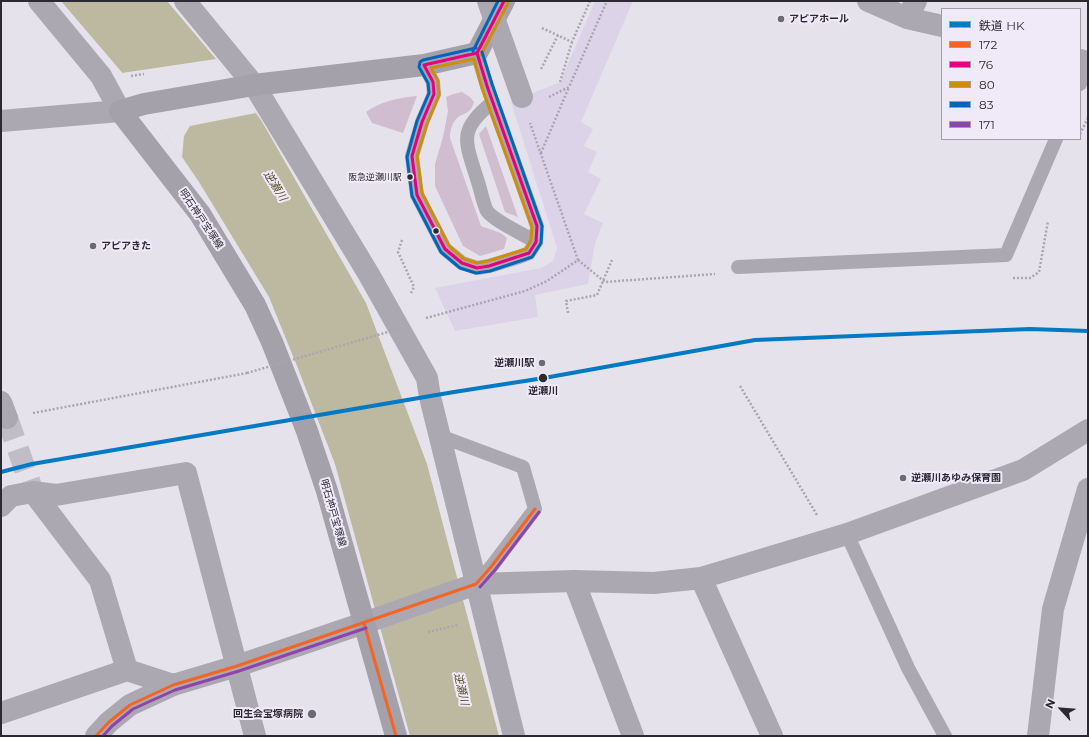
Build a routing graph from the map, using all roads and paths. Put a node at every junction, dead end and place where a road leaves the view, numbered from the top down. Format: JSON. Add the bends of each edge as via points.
{"nodes":[{"id":1,"x":40,"y":1,"type":"edge"},
{"id":2,"x":185,"y":1,"type":"edge"},
{"id":3,"x":488,"y":1,"type":"edge"},
{"id":4,"x":504,"y":1,"type":"edge"},
{"id":5,"x":590,"y":1,"type":"edge"},
{"id":6,"x":606,"y":1,"type":"edge"},
{"id":7,"x":868,"y":1,"type":"edge"},
{"id":8,"x":911,"y":9,"type":"edge"},
{"id":9,"x":941,"y":25,"type":"edge"},
{"id":10,"x":542,"y":28,"type":"dead end"},
{"id":11,"x":558,"y":35,"type":"junction"},
{"id":12,"x":572,"y":42,"type":"junction"},
{"id":13,"x":477,"y":54,"type":"junction"},
{"id":14,"x":424,"y":65,"type":"junction"},
{"id":15,"x":1088,"y":65,"type":"edge"},
{"id":16,"x":543,"y":76,"type":"dead end"},
{"id":17,"x":560,"y":82,"type":"dead end"},
{"id":18,"x":1081,"y":82,"type":"edge"},
{"id":19,"x":246,"y":87,"type":"junction"},
{"id":20,"x":569,"y":87,"type":"junction"},
{"id":21,"x":548,"y":90,"type":"dead end"},
{"id":22,"x":522,"y":97,"type":"dead end"},
{"id":23,"x":550,"y":97,"type":"junction"},
{"id":24,"x":544,"y":100,"type":"dead end"},
{"id":25,"x":493,"y":102,"type":"junction"},
{"id":26,"x":120,"y":111,"type":"junction"},
{"id":27,"x":1088,"y":118,"type":"edge"},
{"id":28,"x":1,"y":121,"type":"edge"},
{"id":29,"x":1081,"y":132,"type":"edge"},
{"id":30,"x":1056,"y":140,"type":"edge"},
{"id":31,"x":541,"y":154,"type":"dead end"},
{"id":32,"x":402,"y":240,"type":"dead end"},
{"id":33,"x":536,"y":242,"type":"junction"},
{"id":34,"x":578,"y":260,"type":"dead end"},
{"id":35,"x":612,"y":260,"type":"dead end"},
{"id":36,"x":738,"y":267,"type":"dead end"},
{"id":37,"x":722,"y":273,"type":"dead end"},
{"id":38,"x":410,"y":293,"type":"dead end"},
{"id":39,"x":568,"y":312,"type":"dead end"},
{"id":40,"x":398,"y":329,"type":"junction"},
{"id":41,"x":740,"y":386,"type":"dead end"},
{"id":42,"x":4,"y":410,"type":"edge"},
{"id":43,"x":1088,"y":430,"type":"edge"},
{"id":44,"x":440,"y":436,"type":"junction"},
{"id":45,"x":1088,"y":488,"type":"edge"},
{"id":46,"x":33,"y":492,"type":"junction"},
{"id":47,"x":1,"y":506,"type":"edge"},
{"id":48,"x":839,"y":536,"type":"junction"},
{"id":49,"x":701,"y":578,"type":"junction"},
{"id":50,"x":574,"y":581,"type":"junction"},
{"id":51,"x":468,"y":587,"type":"junction"},
{"id":52,"x":371,"y":621,"type":"junction"},
{"id":53,"x":237,"y":666,"type":"junction"},
{"id":54,"x":127,"y":670,"type":"junction"},
{"id":55,"x":173,"y":685,"type":"junction"},
{"id":56,"x":1,"y":713,"type":"edge"},
{"id":57,"x":96,"y":736,"type":"edge"},
{"id":58,"x":255,"y":736,"type":"edge"},
{"id":59,"x":396,"y":736,"type":"edge"},
{"id":60,"x":514,"y":736,"type":"edge"},
{"id":61,"x":633,"y":736,"type":"edge"},
{"id":62,"x":772,"y":736,"type":"edge"},
{"id":63,"x":945,"y":736,"type":"edge"},
{"id":64,"x":1038,"y":736,"type":"edge"}],
"edges":[{"from":1,"to":26,"type":"street","via":[[101,76]]},
{"from":2,"to":19,"type":"street"},
{"from":3,"to":22,"type":"street","bridge":true},
{"from":4,"to":13,"type":"main road"},
{"from":5,"to":12,"type":"path"},
{"from":6,"to":20,"type":"path","bridge":true},
{"from":7,"to":8,"type":"street"},
{"from":8,"to":9,"type":"street"},
{"from":10,"to":11,"type":"path"},
{"from":11,"to":12,"type":"path"},
{"from":11,"to":16,"type":"path","via":[[541,69]]},
{"from":12,"to":17,"type":"path"},
{"from":13,"to":14,"type":"main road"},
{"from":13,"to":25,"type":"lane"},
{"from":14,"to":19,"type":"main road"},
{"from":14,"to":33,"type":"lane","via":[[433,82],[434,94],[412,156],[417,195],[445,249],[462,263],[477,268],[529,253]]},
{"from":15,"to":18,"type":"lane"},
{"from":19,"to":26,"type":"main road","via":[[144,104]]},
{"from":19,"to":40,"type":"street","via":[[368,273]]},
{"from":20,"to":23,"type":"path","bridge":true},
{"from":20,"to":31,"type":"path"},
{"from":21,"to":23,"type":"path"},
{"from":23,"to":24,"type":"path","bridge":true},
{"from":25,"to":33,"type":"lane","via":[[537,226]]},
{"from":25,"to":33,"type":"lane","via":[[479,113],[469,128],[466,142],[487,211]]},
{"from":26,"to":28,"type":"street"},
{"from":26,"to":52,"type":"main road","name":"明石神戸宝塚線","via":[[200,214],[255,305],[310,439]]},
{"from":27,"to":29,"type":"path"},
{"from":30,"to":36,"type":"lane","via":[[1006,255]]},
{"from":32,"to":38,"type":"path","via":[[398,252],[414,287]]},
{"from":34,"to":37,"type":"path","via":[[605,282]]},
{"from":35,"to":39,"type":"path","bridge":true,"via":[[597,295],[566,302]]},
{"from":40,"to":42,"type":"path","bridge":true,"via":[[247,374]]},
{"from":40,"to":44,"type":"street","via":[[426,378]]},
{"from":41,"to":48,"type":"path"},
{"from":43,"to":48,"type":"street","via":[[1023,470]]},
{"from":44,"to":51,"type":"street"},
{"from":44,"to":51,"type":"lane","via":[[523,467],[535,509],[491,567]]},
{"from":45,"to":64,"type":"street","via":[[1053,609]]},
{"from":46,"to":47,"type":"street","via":[[12,496]]},
{"from":46,"to":53,"type":"street","via":[[56,495],[186,473]]},
{"from":46,"to":54,"type":"street","via":[[100,580]]},
{"from":48,"to":49,"type":"street"},
{"from":48,"to":63,"type":"lane"},
{"from":49,"to":50,"type":"street","via":[[654,583]]},
{"from":49,"to":62,"type":"street"},
{"from":50,"to":51,"type":"street"},
{"from":50,"to":61,"type":"street"},
{"from":51,"to":52,"type":"street"},
{"from":51,"to":60,"type":"street"},
{"from":52,"to":53,"type":"street"},
{"from":52,"to":59,"type":"main road","name":"明石神戸宝塚線"},
{"from":53,"to":55,"type":"street"},
{"from":53,"to":58,"type":"street"},
{"from":54,"to":55,"type":"street"},
{"from":54,"to":56,"type":"street"},
{"from":55,"to":57,"type":"street","via":[[130,705]]}]}
